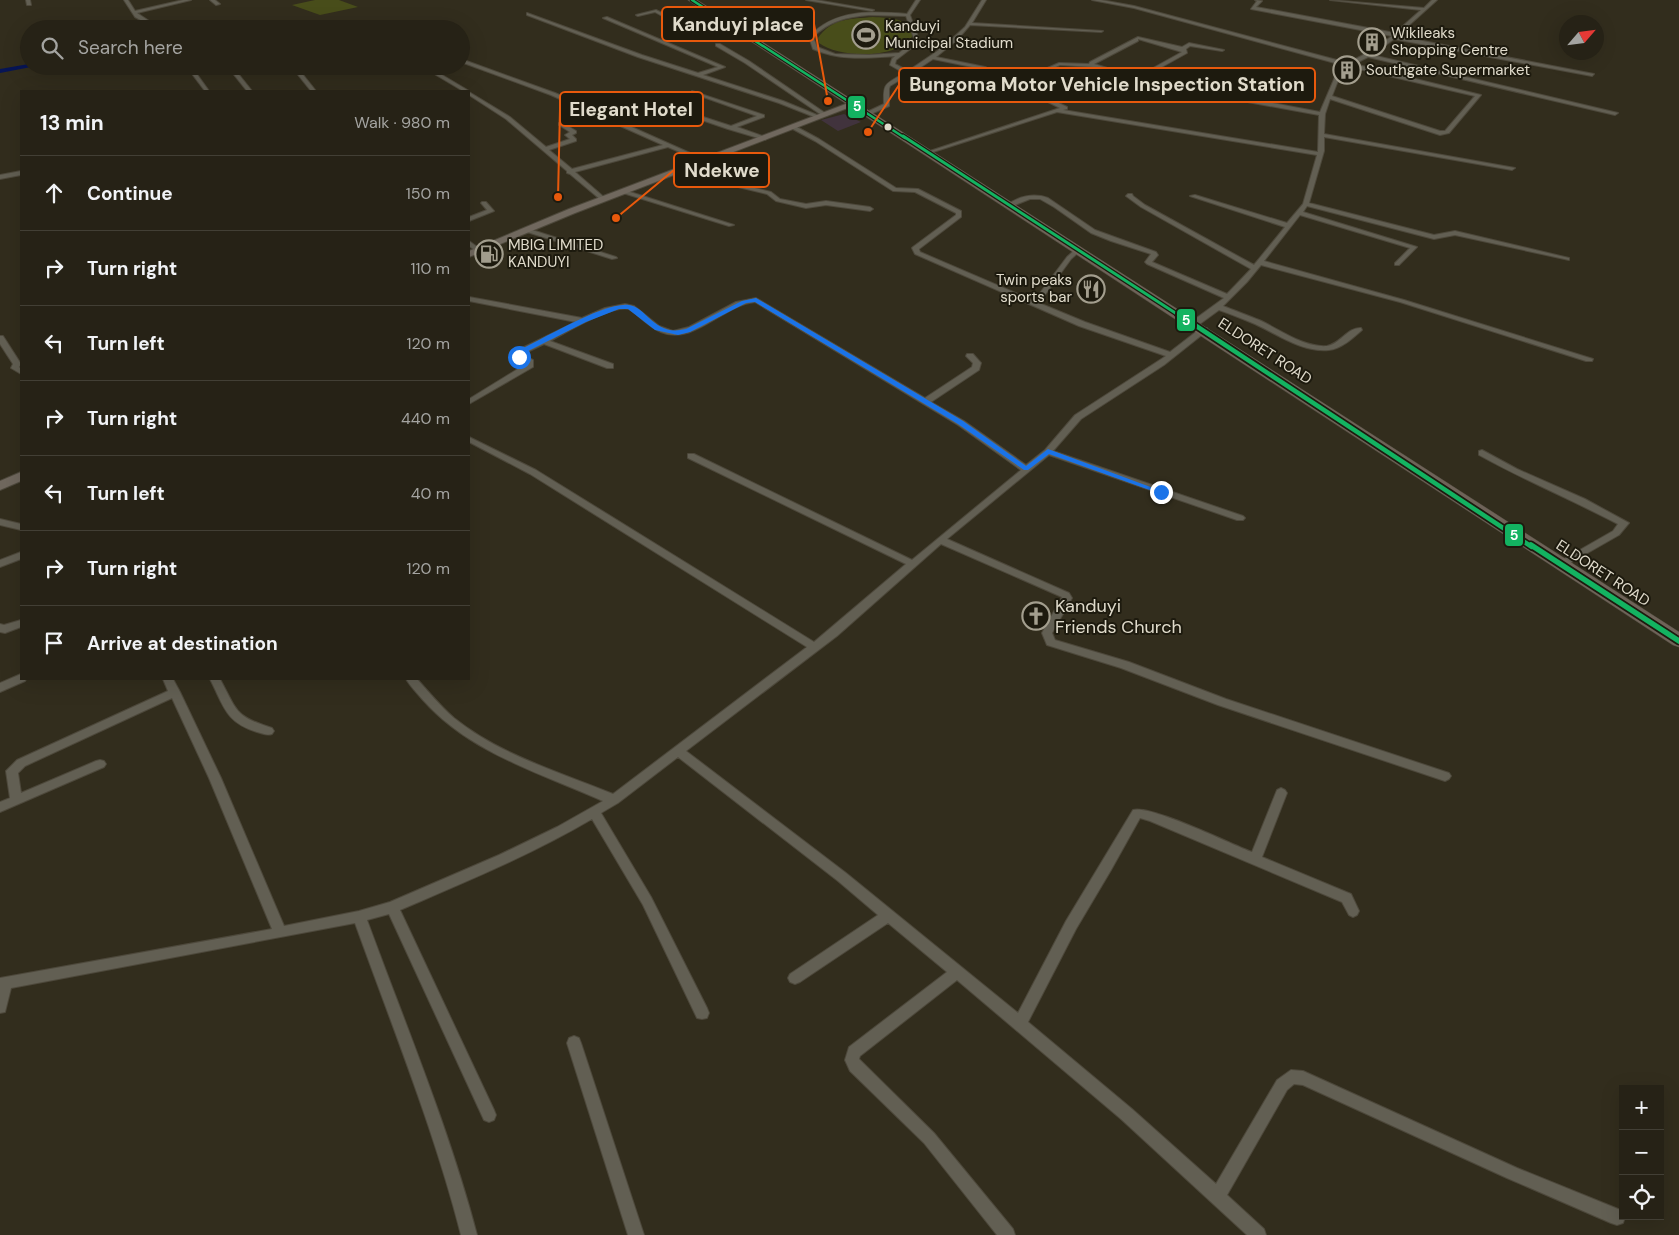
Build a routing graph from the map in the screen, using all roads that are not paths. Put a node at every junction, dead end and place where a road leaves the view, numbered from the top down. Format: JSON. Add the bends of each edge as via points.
{"nodes":[{"id":1,"x":126,"y":0,"type":"edge"},
{"id":2,"x":188,"y":0,"type":"edge"},
{"id":3,"x":212,"y":0,"type":"edge"},
{"id":4,"x":692,"y":0,"type":"edge"},
{"id":5,"x":696,"y":0,"type":"edge"},
{"id":6,"x":808,"y":0,"type":"edge"},
{"id":7,"x":918,"y":0,"type":"edge"},
{"id":8,"x":984,"y":0,"type":"edge"},
{"id":9,"x":1094,"y":0,"type":"edge"},
{"id":10,"x":1257,"y":0,"type":"edge"},
{"id":11,"x":1332,"y":0,"type":"edge"},
{"id":12,"x":1435,"y":0,"type":"edge"},
{"id":13,"x":218,"y":4,"type":"dead end"},
{"id":14,"x":1425,"y":9,"type":"junction"},
{"id":15,"x":135,"y":12,"type":"junction"},
{"id":16,"x":529,"y":14,"type":"dead end"},
{"id":17,"x":638,"y":15,"type":"dead end"},
{"id":18,"x":908,"y":15,"type":"junction"},
{"id":19,"x":605,"y":18,"type":"dead end"},
{"id":20,"x":146,"y":20,"type":"edge"},
{"id":21,"x":970,"y":24,"type":"junction"},
{"id":22,"x":734,"y":27,"type":"junction"},
{"id":23,"x":1101,"y":31,"type":"dead end"},
{"id":24,"x":1395,"y":36,"type":"junction"},
{"id":25,"x":917,"y":42,"type":"junction"},
{"id":26,"x":718,"y":45,"type":"dead end"},
{"id":27,"x":1183,"y":49,"type":"junction"},
{"id":28,"x":943,"y":50,"type":"junction"},
{"id":29,"x":1222,"y":50,"type":"dead end"},
{"id":30,"x":901,"y":54,"type":"junction"},
{"id":31,"x":1367,"y":55,"type":"junction"},
{"id":32,"x":933,"y":58,"type":"junction"},
{"id":33,"x":470,"y":63,"type":"edge"},
{"id":34,"x":1349,"y":65,"type":"junction"},
{"id":35,"x":1092,"y":66,"type":"junction"},
{"id":36,"x":908,"y":74,"type":"junction"},
{"id":37,"x":195,"y":75,"type":"edge"},
{"id":38,"x":237,"y":75,"type":"edge"},
{"id":39,"x":301,"y":75,"type":"edge"},
{"id":40,"x":438,"y":75,"type":"edge"},
{"id":41,"x":697,"y":75,"type":"junction"},
{"id":42,"x":1592,"y":75,"type":"dead end"},
{"id":43,"x":1137,"y":78,"type":"junction"},
{"id":44,"x":1016,"y":83,"type":"junction"},
{"id":45,"x":206,"y":90,"type":"edge"},
{"id":46,"x":249,"y":90,"type":"edge"},
{"id":47,"x":313,"y":90,"type":"edge"},
{"id":48,"x":464,"y":90,"type":"edge"},
{"id":49,"x":694,"y":92,"type":"dead end"},
{"id":50,"x":976,"y":93,"type":"dead end"},
{"id":51,"x":470,"y":94,"type":"edge"},
{"id":52,"x":1328,"y":97,"type":"junction"},
{"id":53,"x":658,"y":104,"type":"dead end"},
{"id":54,"x":856,"y":107,"type":"junction"},
{"id":55,"x":1058,"y":111,"type":"junction"},
{"id":56,"x":1615,"y":113,"type":"dead end"},
{"id":57,"x":1322,"y":114,"type":"junction"},
{"id":58,"x":825,"y":115,"type":"junction"},
{"id":59,"x":561,"y":124,"type":"dead end"},
{"id":60,"x":793,"y":127,"type":"junction"},
{"id":61,"x":730,"y":128,"type":"junction"},
{"id":62,"x":1321,"y":135,"type":"junction"},
{"id":63,"x":764,"y":138,"type":"junction"},
{"id":64,"x":669,"y":145,"type":"junction"},
{"id":65,"x":544,"y":150,"type":"junction"},
{"id":66,"x":929,"y":153,"type":"junction"},
{"id":67,"x":1320,"y":154,"type":"junction"},
{"id":68,"x":705,"y":161,"type":"junction"},
{"id":69,"x":1512,"y":168,"type":"dead end"},
{"id":70,"x":678,"y":171,"type":"junction"},
{"id":71,"x":569,"y":172,"type":"junction"},
{"id":72,"x":20,"y":173,"type":"edge"},
{"id":73,"x":0,"y":177,"type":"edge"},
{"id":74,"x":625,"y":192,"type":"junction"},
{"id":75,"x":1130,"y":194,"type":"dead end"},
{"id":76,"x":1193,"y":196,"type":"dead end"},
{"id":77,"x":603,"y":199,"type":"junction"},
{"id":78,"x":484,"y":202,"type":"dead end"},
{"id":79,"x":1306,"y":204,"type":"junction"},
{"id":80,"x":1010,"y":205,"type":"junction"},
{"id":81,"x":870,"y":209,"type":"dead end"},
{"id":82,"x":1299,"y":213,"type":"junction"},
{"id":83,"x":470,"y":219,"type":"edge"},
{"id":84,"x":731,"y":225,"type":"dead end"},
{"id":85,"x":1289,"y":226,"type":"junction"},
{"id":86,"x":526,"y":230,"type":"junction"},
{"id":87,"x":1079,"y":250,"type":"junction"},
{"id":88,"x":473,"y":252,"type":"edge"},
{"id":89,"x":614,"y":258,"type":"dead end"},
{"id":90,"x":1567,"y":258,"type":"dead end"},
{"id":91,"x":1397,"y":264,"type":"dead end"},
{"id":92,"x":1257,"y":265,"type":"junction"},
{"id":93,"x":1228,"y":297,"type":"junction"},
{"id":94,"x":470,"y":299,"type":"edge"},
{"id":95,"x":1035,"y":304,"type":"junction"},
{"id":96,"x":1218,"y":307,"type":"junction"},
{"id":97,"x":584,"y":321,"type":"junction"},
{"id":98,"x":1199,"y":327,"type":"junction"},
{"id":99,"x":1358,"y":330,"type":"dead end"},
{"id":100,"x":0,"y":338,"type":"edge"},
{"id":101,"x":544,"y":341,"type":"junction"},
{"id":102,"x":1171,"y":355,"type":"junction"},
{"id":103,"x":970,"y":356,"type":"dead end"},
{"id":104,"x":1589,"y":359,"type":"dead end"},
{"id":105,"x":610,"y":366,"type":"dead end"},
{"id":106,"x":20,"y":371,"type":"edge"},
{"id":107,"x":470,"y":401,"type":"edge"},
{"id":108,"x":925,"y":402,"type":"junction"},
{"id":109,"x":470,"y":440,"type":"edge"},
{"id":110,"x":1048,"y":452,"type":"junction"},
{"id":111,"x":1482,"y":453,"type":"dead end"},
{"id":112,"x":691,"y":456,"type":"dead end"},
{"id":113,"x":1026,"y":469,"type":"junction"},
{"id":114,"x":20,"y":476,"type":"edge"},
{"id":115,"x":0,"y":486,"type":"edge"},
{"id":116,"x":1240,"y":518,"type":"dead end"},
{"id":117,"x":0,"y":522,"type":"edge"},
{"id":118,"x":20,"y":527,"type":"edge"},
{"id":119,"x":940,"y":540,"type":"junction"},
{"id":120,"x":20,"y":554,"type":"edge"},
{"id":121,"x":0,"y":564,"type":"edge"},
{"id":122,"x":913,"y":564,"type":"junction"},
{"id":123,"x":1560,"y":564,"type":"junction"},
{"id":124,"x":20,"y":623,"type":"edge"},
{"id":125,"x":0,"y":628,"type":"edge"},
{"id":126,"x":1679,"y":641,"type":"edge"},
{"id":127,"x":814,"y":647,"type":"junction"},
{"id":128,"x":20,"y":678,"type":"edge"},
{"id":129,"x":169,"y":680,"type":"edge"},
{"id":130,"x":215,"y":680,"type":"edge"},
{"id":131,"x":412,"y":680,"type":"edge"},
{"id":132,"x":0,"y":688,"type":"edge"},
{"id":133,"x":176,"y":692,"type":"junction"},
{"id":134,"x":268,"y":731,"type":"dead end"},
{"id":135,"x":679,"y":752,"type":"junction"},
{"id":136,"x":100,"y":764,"type":"dead end"},
{"id":137,"x":1445,"y":776,"type":"dead end"},
{"id":138,"x":1281,"y":793,"type":"dead end"},
{"id":139,"x":16,"y":799,"type":"junction"},
{"id":140,"x":614,"y":800,"type":"junction"},
{"id":141,"x":0,"y":807,"type":"edge"},
{"id":142,"x":594,"y":811,"type":"junction"},
{"id":143,"x":1255,"y":859,"type":"junction"},
{"id":144,"x":392,"y":907,"type":"junction"},
{"id":145,"x":1353,"y":911,"type":"dead end"},
{"id":146,"x":888,"y":916,"type":"junction"},
{"id":147,"x":359,"y":917,"type":"junction"},
{"id":148,"x":280,"y":934,"type":"junction"},
{"id":149,"x":958,"y":972,"type":"junction"},
{"id":150,"x":795,"y":978,"type":"dead end"},
{"id":151,"x":3,"y":983,"type":"edge"},
{"id":152,"x":0,"y":1007,"type":"edge"},
{"id":153,"x":702,"y":1013,"type":"dead end"},
{"id":154,"x":1021,"y":1022,"type":"junction"},
{"id":155,"x":574,"y":1043,"type":"dead end"},
{"id":156,"x":489,"y":1115,"type":"dead end"},
{"id":157,"x":1218,"y":1195,"type":"junction"},
{"id":158,"x":1618,"y":1217,"type":"dead end"},
{"id":159,"x":469,"y":1235,"type":"edge"},
{"id":160,"x":636,"y":1235,"type":"edge"},
{"id":161,"x":1007,"y":1235,"type":"edge"},
{"id":162,"x":1258,"y":1235,"type":"edge"}],
"edges":[{"from":1,"to":15,"type":"street"},
{"from":2,"to":15,"type":"street"},
{"from":3,"to":13,"type":"street"},
{"from":4,"to":22,"type":"highway","name":"ELDORET ROAD"},
{"from":5,"to":22,"type":"highway","name":"ELDORET ROAD"},
{"from":6,"to":18,"type":"street"},
{"from":7,"to":18,"type":"street"},
{"from":8,"to":21,"type":"street"},
{"from":9,"to":34,"type":"street","via":[[1134,7]]},
{"from":10,"to":24,"type":"street","via":[[1260,2],[1253,8]]},
{"from":11,"to":14,"type":"street"},
{"from":12,"to":14,"type":"street"},
{"from":14,"to":24,"type":"street"},
{"from":15,"to":20,"type":"street"},
{"from":16,"to":41,"type":"street"},
{"from":17,"to":22,"type":"street","via":[[656,11],[705,33]]},
{"from":18,"to":25,"type":"street","via":[[916,30]]},
{"from":18,"to":30,"type":"street","via":[[841,18],[825,24],[811,37],[815,48],[828,53],[851,56]]},
{"from":19,"to":41,"type":"street","via":[[723,67]]},
{"from":21,"to":23,"type":"street"},
{"from":21,"to":28,"type":"street"},
{"from":22,"to":54,"type":"highway","name":"ELDORET ROAD"},
{"from":24,"to":31,"type":"street"},
{"from":24,"to":42,"type":"street"},
{"from":25,"to":28,"type":"street"},
{"from":25,"to":30,"type":"street"},
{"from":26,"to":58,"type":"street"},
{"from":27,"to":29,"type":"street","via":[[1193,44]]},
{"from":27,"to":35,"type":"street","via":[[1137,39],[1092,63]]},
{"from":27,"to":43,"type":"street","via":[[1186,51]]},
{"from":28,"to":32,"type":"street"},
{"from":30,"to":36,"type":"street","via":[[892,65]]},
{"from":31,"to":34,"type":"street"},
{"from":31,"to":56,"type":"street"},
{"from":32,"to":36,"type":"street"},
{"from":32,"to":44,"type":"street","via":[[983,68]]},
{"from":33,"to":64,"type":"street","via":[[553,94]]},
{"from":34,"to":52,"type":"street","via":[[1337,77]]},
{"from":34,"to":52,"type":"street","via":[[1478,95],[1443,133]]},
{"from":35,"to":43,"type":"street"},
{"from":35,"to":44,"type":"street","via":[[1059,64]]},
{"from":36,"to":50,"type":"street"},
{"from":36,"to":54,"type":"street","via":[[888,85],[887,105]]},
{"from":37,"to":45,"type":"street"},
{"from":38,"to":46,"type":"street"},
{"from":39,"to":47,"type":"street"},
{"from":40,"to":48,"type":"street"},
{"from":41,"to":58,"type":"street"},
{"from":43,"to":57,"type":"street"},
{"from":44,"to":55,"type":"street","via":[[1065,108]]},
{"from":49,"to":61,"type":"street","via":[[762,116]]},
{"from":51,"to":65,"type":"street","via":[[508,118]]},
{"from":52,"to":57,"type":"street"},
{"from":53,"to":61,"type":"street"},
{"from":54,"to":58,"type":"main road"},
{"from":54,"to":66,"type":"highway","name":"ELDORET ROAD"},
{"from":55,"to":66,"type":"street"},
{"from":55,"to":67,"type":"street"},
{"from":57,"to":62,"type":"street"},
{"from":58,"to":60,"type":"main road"},
{"from":59,"to":65,"type":"street","via":[[574,132],[568,135],[574,140]]},
{"from":60,"to":63,"type":"main road"},
{"from":60,"to":95,"type":"street","via":[[895,190],[916,190],[957,210],[960,216],[915,248],[915,252]]},
{"from":61,"to":63,"type":"street"},
{"from":62,"to":67,"type":"street"},
{"from":62,"to":69,"type":"street"},
{"from":63,"to":68,"type":"main road"},
{"from":64,"to":68,"type":"street"},
{"from":64,"to":71,"type":"street"},
{"from":65,"to":71,"type":"street"},
{"from":66,"to":80,"type":"highway","name":"ELDORET ROAD"},
{"from":67,"to":79,"type":"street"},
{"from":68,"to":70,"type":"main road"},
{"from":70,"to":74,"type":"main road"},
{"from":70,"to":81,"type":"street","via":[[766,192],[778,200],[806,206],[826,203]]},
{"from":71,"to":77,"type":"street"},
{"from":72,"to":73,"type":"street"},
{"from":74,"to":77,"type":"main road"},
{"from":74,"to":84,"type":"street"},
{"from":75,"to":92,"type":"street","via":[[1143,206]]},
{"from":76,"to":85,"type":"street"},
{"from":77,"to":86,"type":"main road"},
{"from":78,"to":83,"type":"street","via":[[491,211]]},
{"from":79,"to":82,"type":"street"},
{"from":79,"to":90,"type":"street","via":[[1434,237],[1455,233]]},
{"from":80,"to":87,"type":"highway","name":"ELDORET ROAD"},
{"from":80,"to":93,"type":"street","via":[[1039,198],[1066,211],[1092,231],[1154,253],[1149,263]]},
{"from":82,"to":85,"type":"street"},
{"from":82,"to":91,"type":"street","via":[[1414,247]]},
{"from":85,"to":92,"type":"street"},
{"from":86,"to":88,"type":"main road"},
{"from":86,"to":89,"type":"street"},
{"from":87,"to":95,"type":"street","via":[[1069,258]]},
{"from":87,"to":98,"type":"highway","name":"ELDORET ROAD"},
{"from":92,"to":93,"type":"street"},
{"from":92,"to":104,"type":"street","via":[[1402,301]]},
{"from":93,"to":96,"type":"street"},
{"from":94,"to":97,"type":"street"},
{"from":95,"to":102,"type":"street"},
{"from":96,"to":98,"type":"street"},
{"from":96,"to":99,"type":"street","via":[[1319,347],[1336,346]]},
{"from":97,"to":101,"type":"street"},
{"from":97,"to":108,"type":"street","via":[[627,306],[658,328],[682,333],[744,302],[756,300]]},
{"from":98,"to":102,"type":"street"},
{"from":98,"to":123,"type":"highway","name":"ELDORET ROAD"},
{"from":100,"to":106,"type":"street","via":[[17,364],[15,368]]},
{"from":101,"to":105,"type":"street"},
{"from":101,"to":107,"type":"street","via":[[517,354],[530,365]]},
{"from":102,"to":110,"type":"street","via":[[1078,417]]},
{"from":103,"to":108,"type":"street","via":[[977,363],[976,368]]},
{"from":108,"to":113,"type":"street"},
{"from":109,"to":127,"type":"street","via":[[534,472]]},
{"from":110,"to":113,"type":"street"},
{"from":110,"to":116,"type":"street"},
{"from":111,"to":123,"type":"street","via":[[1624,523],[1616,533]]},
{"from":112,"to":122,"type":"street"},
{"from":113,"to":119,"type":"street"},
{"from":114,"to":115,"type":"main road"},
{"from":117,"to":118,"type":"street"},
{"from":119,"to":122,"type":"street"},
{"from":119,"to":137,"type":"street","via":[[1066,595],[1068,598],[1047,633],[1051,642]]},
{"from":120,"to":121,"type":"street"},
{"from":122,"to":127,"type":"street"},
{"from":123,"to":126,"type":"highway","name":"ELDORET ROAD"},
{"from":124,"to":125,"type":"street"},
{"from":127,"to":135,"type":"street"},
{"from":128,"to":132,"type":"street"},
{"from":129,"to":133,"type":"street"},
{"from":130,"to":134,"type":"street","via":[[229,710],[247,725]]},
{"from":131,"to":140,"type":"street","via":[[454,724],[473,737]]},
{"from":133,"to":139,"type":"street","via":[[21,762],[12,771]]},
{"from":133,"to":148,"type":"street"},
{"from":135,"to":140,"type":"street"},
{"from":135,"to":146,"type":"street","via":[[844,878]]},
{"from":136,"to":139,"type":"street"},
{"from":138,"to":143,"type":"street"},
{"from":139,"to":141,"type":"street"},
{"from":140,"to":142,"type":"street"},
{"from":142,"to":144,"type":"street","via":[[503,859]]},
{"from":142,"to":153,"type":"street","via":[[647,901]]},
{"from":143,"to":145,"type":"street","via":[[1346,898]]},
{"from":143,"to":154,"type":"street","via":[[1152,816],[1137,813],[1071,925]]},
{"from":144,"to":147,"type":"street"},
{"from":144,"to":156,"type":"street"},
{"from":146,"to":149,"type":"street"},
{"from":146,"to":150,"type":"street"},
{"from":147,"to":148,"type":"street"},
{"from":147,"to":159,"type":"street","via":[[437,1130]]},
{"from":148,"to":151,"type":"street"},
{"from":149,"to":154,"type":"street"},
{"from":149,"to":161,"type":"street","via":[[854,1052],[852,1060],[929,1138]]},
{"from":151,"to":152,"type":"street"},
{"from":154,"to":157,"type":"street"},
{"from":155,"to":160,"type":"street"},
{"from":157,"to":158,"type":"street","via":[[1282,1085],[1291,1077],[1303,1078],[1512,1173]]},
{"from":157,"to":162,"type":"street"}]}
